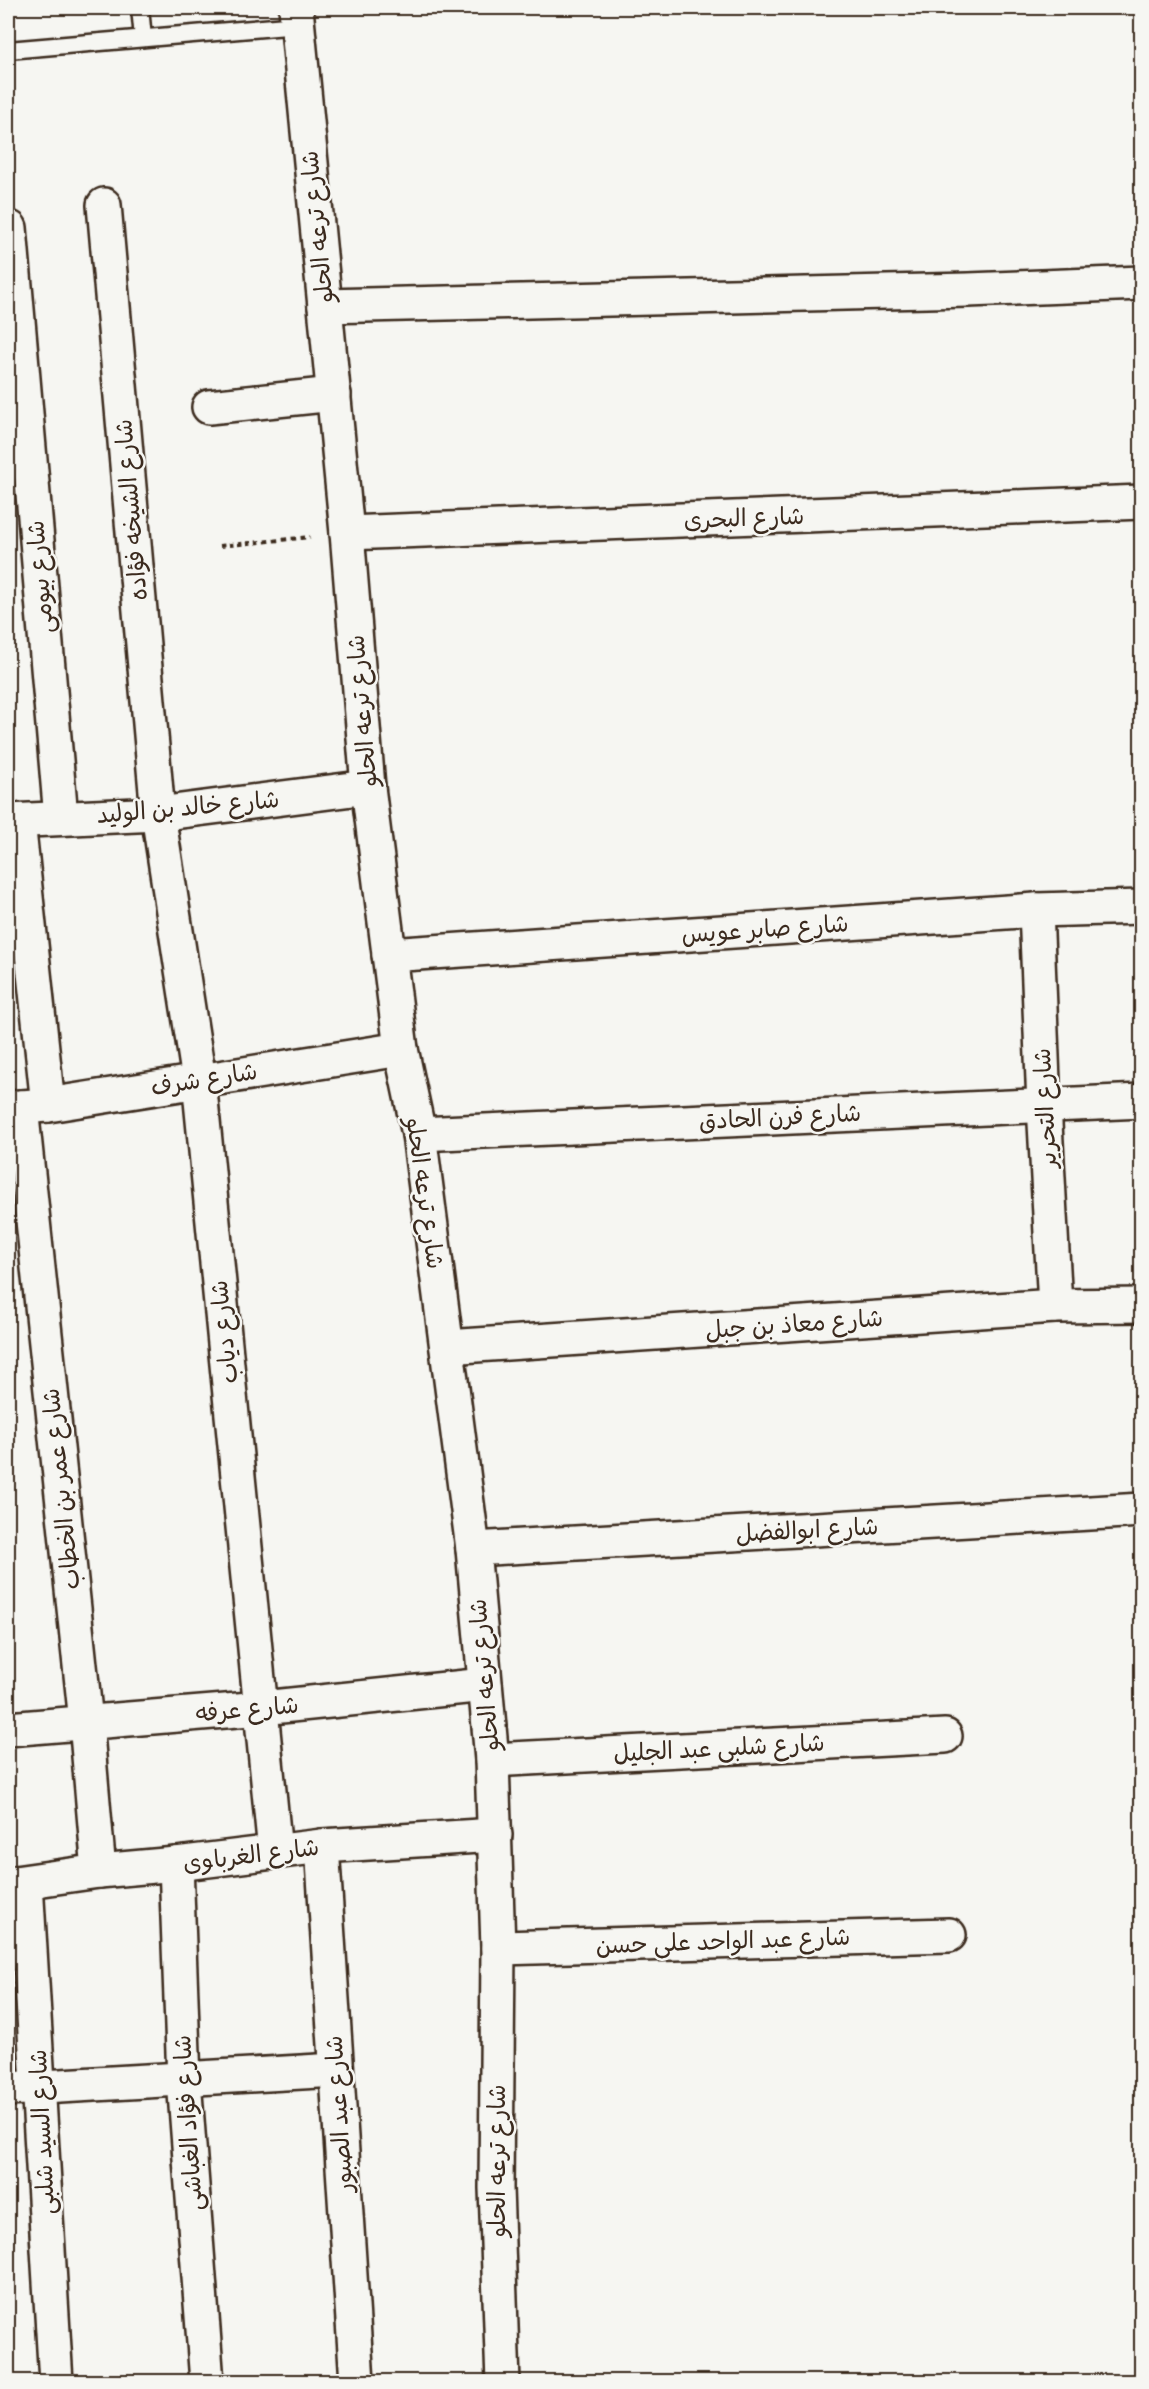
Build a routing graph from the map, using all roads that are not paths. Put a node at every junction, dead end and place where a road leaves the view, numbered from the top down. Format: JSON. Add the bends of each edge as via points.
{"nodes":[{"id":1,"x":140,"y":8,"type":"edge"},
{"id":2,"x":297,"y":16,"type":"edge"},
{"id":3,"x":142,"y":38,"type":"junction"},
{"id":4,"x":8,"y":50,"type":"edge"},
{"id":5,"x":104,"y":205,"type":"dead end"},
{"id":6,"x":10,"y":228,"type":"dead end"},
{"id":7,"x":1142,"y":283,"type":"edge"},
{"id":8,"x":325,"y":306,"type":"junction"},
{"id":9,"x":334,"y":394,"type":"junction"},
{"id":10,"x":209,"y":407,"type":"dead end"},
{"id":11,"x":1142,"y":502,"type":"edge"},
{"id":12,"x":347,"y":533,"type":"junction"},
{"id":13,"x":368,"y":787,"type":"junction"},
{"id":14,"x":158,"y":814,"type":"junction"},
{"id":15,"x":61,"y":818,"type":"junction"},
{"id":16,"x":13,"y":821,"type":"edge"},
{"id":17,"x":1142,"y":907,"type":"edge"},
{"id":18,"x":1036,"y":910,"type":"junction"},
{"id":19,"x":388,"y":955,"type":"junction"},
{"id":20,"x":401,"y":1049,"type":"junction"},
{"id":21,"x":199,"y":1080,"type":"junction"},
{"id":22,"x":1142,"y":1101,"type":"edge"},
{"id":23,"x":1044,"y":1105,"type":"junction"},
{"id":24,"x":25,"y":1107,"type":"edge"},
{"id":25,"x":419,"y":1134,"type":"junction"},
{"id":26,"x":1142,"y":1305,"type":"edge"},
{"id":27,"x":1055,"y":1306,"type":"junction"},
{"id":28,"x":447,"y":1347,"type":"junction"},
{"id":29,"x":1142,"y":1510,"type":"edge"},
{"id":30,"x":472,"y":1549,"type":"junction"},
{"id":31,"x":485,"y":1685,"type":"junction"},
{"id":32,"x":262,"y":1708,"type":"junction"},
{"id":33,"x":86,"y":1722,"type":"junction"},
{"id":34,"x":8,"y":1729,"type":"edge"},
{"id":35,"x":945,"y":1736,"type":"dead end"},
{"id":36,"x":492,"y":1760,"type":"junction"},
{"id":37,"x":495,"y":1835,"type":"junction"},
{"id":38,"x":322,"y":1846,"type":"junction"},
{"id":39,"x":275,"y":1852,"type":"junction"},
{"id":40,"x":176,"y":1864,"type":"junction"},
{"id":41,"x":99,"y":1870,"type":"junction"},
{"id":42,"x":17,"y":1884,"type":"edge"},
{"id":43,"x":949,"y":1935,"type":"dead end"},
{"id":44,"x":498,"y":1948,"type":"junction"},
{"id":45,"x":336,"y":2070,"type":"junction"},
{"id":46,"x":184,"y":2080,"type":"junction"},
{"id":47,"x":23,"y":2088,"type":"edge"},
{"id":48,"x":56,"y":2382,"type":"edge"},
{"id":49,"x":207,"y":2382,"type":"edge"},
{"id":50,"x":357,"y":2382,"type":"edge"},
{"id":51,"x":503,"y":2382,"type":"edge"}],
"edges":[{"from":1,"to":3,"type":"lane"},
{"from":2,"to":3,"type":"lane"},
{"from":2,"to":8,"type":"street","name":"شارع ترعه الحلو"},
{"from":3,"to":4,"type":"lane"},
{"from":5,"to":14,"type":"street","name":"شارع الشيخه فؤاده"},
{"from":6,"to":15,"type":"street","name":"شارع بيومى"},
{"from":7,"to":8,"type":"street"},
{"from":8,"to":9,"type":"street","name":"شارع ترعه الحلو"},
{"from":9,"to":10,"type":"street"},
{"from":9,"to":12,"type":"street","name":"شارع ترعه الحلو"},
{"from":11,"to":12,"type":"street","name":"شارع البحرى"},
{"from":12,"to":13,"type":"street","name":"شارع ترعه الحلو"},
{"from":13,"to":14,"type":"street","name":"شارع خالد بن الوليد"},
{"from":13,"to":19,"type":"street","name":"شارع ترعه الحلو"},
{"from":14,"to":15,"type":"street","name":"شارع خالد بن الوليد"},
{"from":14,"to":21,"type":"street","name":"شارع دياب"},
{"from":15,"to":16,"type":"street","name":"شارع خالد بن الوليد"},
{"from":16,"to":24,"type":"street","name":"شارع عمر بن الخطاب"},
{"from":17,"to":18,"type":"street","name":"شارع صابر عويس"},
{"from":18,"to":19,"type":"street","name":"شارع صابر عويس"},
{"from":18,"to":23,"type":"street","name":"شارع التحرير"},
{"from":19,"to":20,"type":"street","name":"شارع ترعه الحلو"},
{"from":20,"to":21,"type":"street","name":"شارع شرف"},
{"from":20,"to":25,"type":"street","name":"شارع ترعه الحلو"},
{"from":21,"to":24,"type":"street","name":"شارع شرف"},
{"from":21,"to":32,"type":"street","name":"شارع دياب"},
{"from":22,"to":23,"type":"street","name":"شارع فرن الحادق"},
{"from":23,"to":25,"type":"street","name":"شارع فرن الحادق"},
{"from":23,"to":27,"type":"street","name":"شارع التحرير"},
{"from":24,"to":33,"type":"street","name":"شارع عمر بن الخطاب"},
{"from":25,"to":28,"type":"street","name":"شارع ترعه الحلو"},
{"from":26,"to":27,"type":"street","name":"شارع معاذ بن جبل"},
{"from":27,"to":28,"type":"street","name":"شارع معاذ بن جبل"},
{"from":28,"to":30,"type":"street","name":"شارع ترعه الحلو"},
{"from":29,"to":30,"type":"street","name":"شارع ابوالفضل"},
{"from":30,"to":31,"type":"street","name":"شارع ترعه الحلو"},
{"from":31,"to":32,"type":"street","name":"شارع عرفه"},
{"from":31,"to":36,"type":"street","name":"شارع ترعه الحلو"},
{"from":32,"to":33,"type":"street","name":"شارع عرفه"},
{"from":32,"to":39,"type":"street","name":"شارع دياب"},
{"from":33,"to":34,"type":"street","name":"شارع عرفه"},
{"from":33,"to":41,"type":"street","name":"شارع عمر بن الخطاب"},
{"from":35,"to":36,"type":"street","name":"شارع شلبى عبد الجليل"},
{"from":36,"to":37,"type":"street","name":"شارع ترعه الحلو"},
{"from":37,"to":38,"type":"street","name":"شارع الغرباوى"},
{"from":37,"to":44,"type":"street","name":"شارع ترعه الحلو"},
{"from":38,"to":39,"type":"street","name":"شارع الغرباوى"},
{"from":38,"to":45,"type":"street","name":"شارع عبد الصبور"},
{"from":39,"to":40,"type":"street","name":"شارع الغرباوى"},
{"from":40,"to":41,"type":"street","name":"شارع الغرباوى"},
{"from":40,"to":46,"type":"street","name":"شارع فؤاد الغباشى"},
{"from":41,"to":42,"type":"street","name":"شارع الغرباوى"},
{"from":42,"to":47,"type":"street","name":"شارع السيد شلبى"},
{"from":43,"to":44,"type":"street","name":"شارع عبد الواحد على حسن"},
{"from":44,"to":51,"type":"street","name":"شارع ترعه الحلو","via":[[495,2188]]},
{"from":45,"to":46,"type":"street"},
{"from":45,"to":50,"type":"street","name":"شارع عبد الصبور"},
{"from":46,"to":47,"type":"street"},
{"from":46,"to":49,"type":"street","name":"شارع فؤاد الغباشى"},
{"from":47,"to":48,"type":"street","name":"شارع السيد شلبى"}]}
